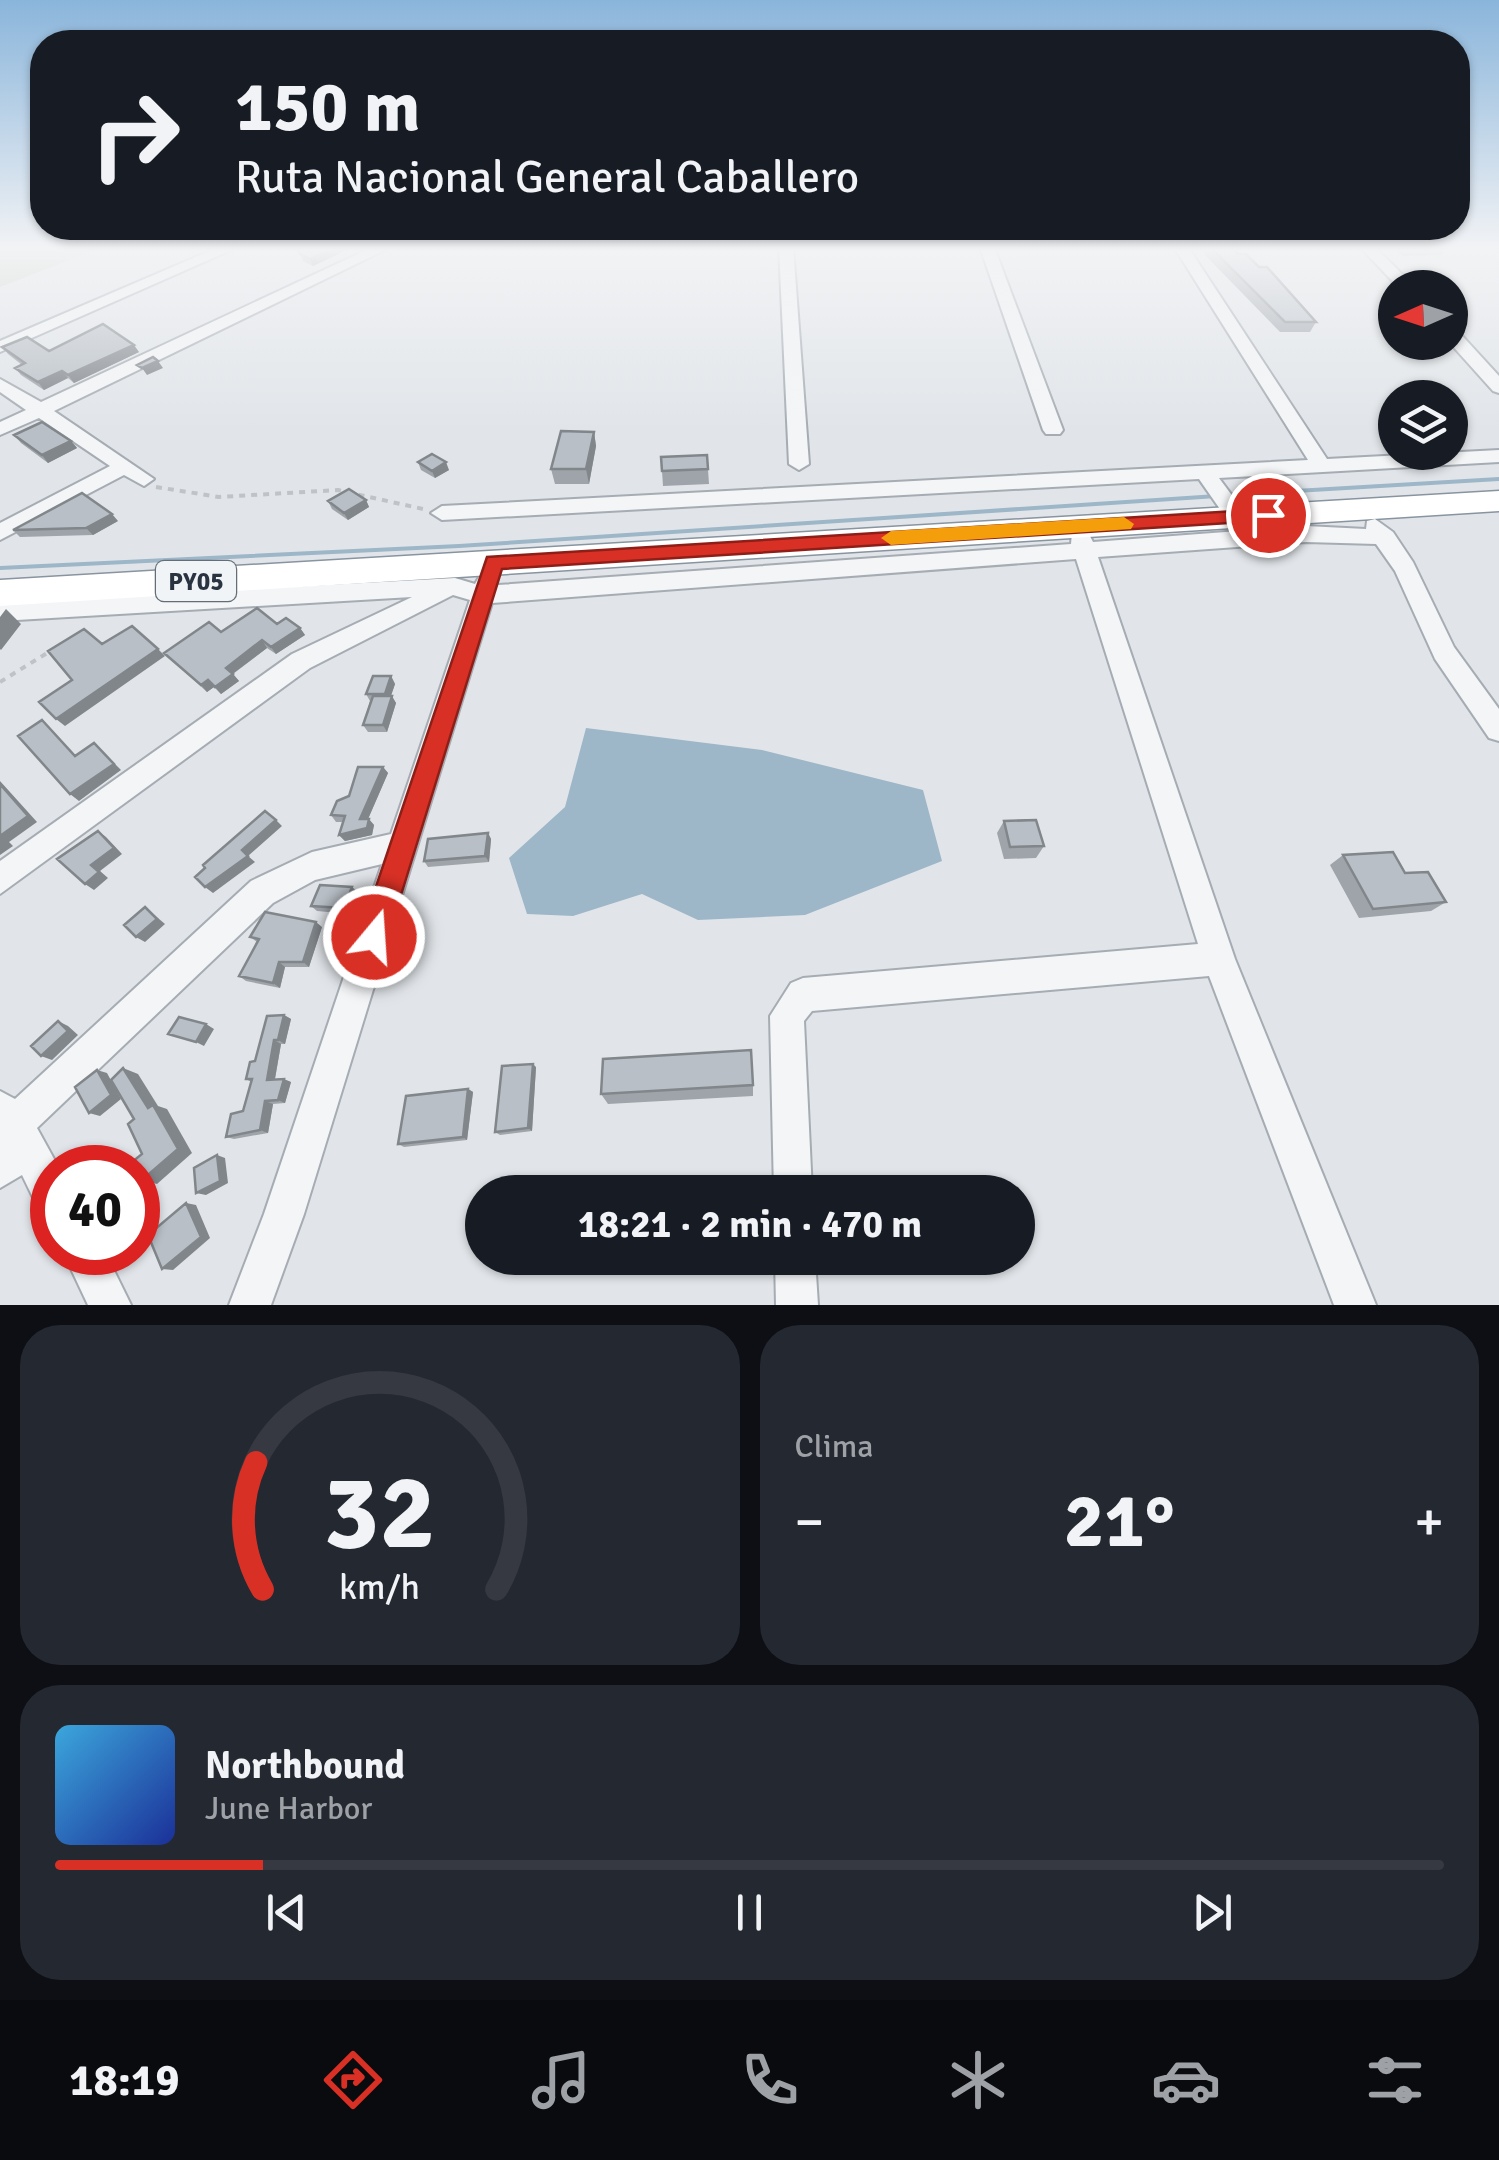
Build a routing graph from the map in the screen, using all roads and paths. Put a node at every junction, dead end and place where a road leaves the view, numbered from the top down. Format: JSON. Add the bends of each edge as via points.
{"nodes":[{"id":1,"x":90,"y":308,"type":"edge"},
{"id":2,"x":256,"y":308,"type":"edge"},
{"id":3,"x":790,"y":308,"type":"edge"},
{"id":4,"x":1009,"y":308,"type":"edge"},
{"id":5,"x":1220,"y":308,"type":"edge"},
{"id":6,"x":0,"y":347,"type":"edge"},
{"id":7,"x":1468,"y":353,"type":"edge"},
{"id":8,"x":0,"y":384,"type":"edge"},
{"id":9,"x":1499,"y":387,"type":"edge"},
{"id":10,"x":40,"y":411,"type":"junction"},
{"id":11,"x":0,"y":429,"type":"edge"},
{"id":12,"x":1054,"y":430,"type":"dead end"},
{"id":13,"x":1499,"y":456,"type":"edge"},
{"id":14,"x":799,"y":464,"type":"dead end"},
{"id":15,"x":1322,"y":466,"type":"junction"},
{"id":16,"x":135,"y":472,"type":"junction"},
{"id":17,"x":1209,"y":478,"type":"junction"},
{"id":18,"x":1499,"y":501,"type":"edge"},
{"id":19,"x":1360,"y":509,"type":"junction"},
{"id":20,"x":1232,"y":510,"type":"junction"},
{"id":21,"x":442,"y":513,"type":"joint"},
{"id":22,"x":0,"y":532,"type":"edge"},
{"id":23,"x":1080,"y":538,"type":"junction"},
{"id":24,"x":1385,"y":538,"type":"junction"},
{"id":25,"x":494,"y":562,"type":"junction"},
{"id":26,"x":392,"y":569,"type":"junction"},
{"id":27,"x":469,"y":591,"type":"junction"},
{"id":28,"x":0,"y":593,"type":"edge"},
{"id":29,"x":0,"y":612,"type":"edge"},
{"id":30,"x":58,"y":646,"type":"edge"},
{"id":31,"x":0,"y":682,"type":"edge"},
{"id":32,"x":1499,"y":730,"type":"edge"},
{"id":33,"x":403,"y":846,"type":"junction"},
{"id":34,"x":0,"y":880,"type":"edge"},
{"id":35,"x":1219,"y":959,"type":"junction"},
{"id":36,"x":10,"y":1137,"type":"edge"},
{"id":37,"x":30,"y":1164,"type":"edge"},
{"id":38,"x":792,"y":1175,"type":"edge"},
{"id":39,"x":95,"y":1275,"type":"edge"},
{"id":40,"x":796,"y":1275,"type":"edge"},
{"id":41,"x":110,"y":1305,"type":"edge"},
{"id":42,"x":250,"y":1305,"type":"edge"},
{"id":43,"x":797,"y":1305,"type":"edge"},
{"id":44,"x":1355,"y":1305,"type":"edge"}],
"edges":[{"from":1,"to":6,"type":"street"},
{"from":2,"to":10,"type":"street"},
{"from":3,"to":14,"type":"street"},
{"from":4,"to":12,"type":"street"},
{"from":5,"to":15,"type":"street"},
{"from":7,"to":9,"type":"street"},
{"from":8,"to":10,"type":"street"},
{"from":10,"to":11,"type":"street"},
{"from":10,"to":16,"type":"street"},
{"from":13,"to":15,"type":"street"},
{"from":15,"to":17,"type":"street"},
{"from":16,"to":21,"type":"path","via":[[161,490],[197,496],[321,489],[362,492]]},
{"from":16,"to":22,"type":"street"},
{"from":17,"to":20,"type":"street"},
{"from":17,"to":21,"type":"street"},
{"from":18,"to":19,"type":"highway","number":"PY05"},
{"from":19,"to":20,"type":"highway","number":"PY05"},
{"from":19,"to":24,"type":"street"},
{"from":20,"to":23,"type":"highway","number":"PY05"},
{"from":23,"to":24,"type":"street"},
{"from":23,"to":25,"type":"highway","number":"PY05"},
{"from":23,"to":27,"type":"street"},
{"from":23,"to":35,"type":"street"},
{"from":24,"to":32,"type":"street","via":[[1444,652]]},
{"from":25,"to":26,"type":"highway","number":"PY05"},
{"from":25,"to":27,"type":"street"},
{"from":26,"to":27,"type":"street"},
{"from":26,"to":28,"type":"highway","number":"PY05"},
{"from":27,"to":29,"type":"street"},
{"from":27,"to":33,"type":"street"},
{"from":27,"to":34,"type":"street","via":[[301,661]]},
{"from":30,"to":31,"type":"path"},
{"from":33,"to":36,"type":"street","via":[[322,860],[262,892]]},
{"from":33,"to":42,"type":"street"},
{"from":35,"to":38,"type":"street","via":[[804,995],[787,1016]]},
{"from":35,"to":44,"type":"street"},
{"from":36,"to":37,"type":"street"},
{"from":39,"to":41,"type":"street"},
{"from":40,"to":43,"type":"street"}]}
